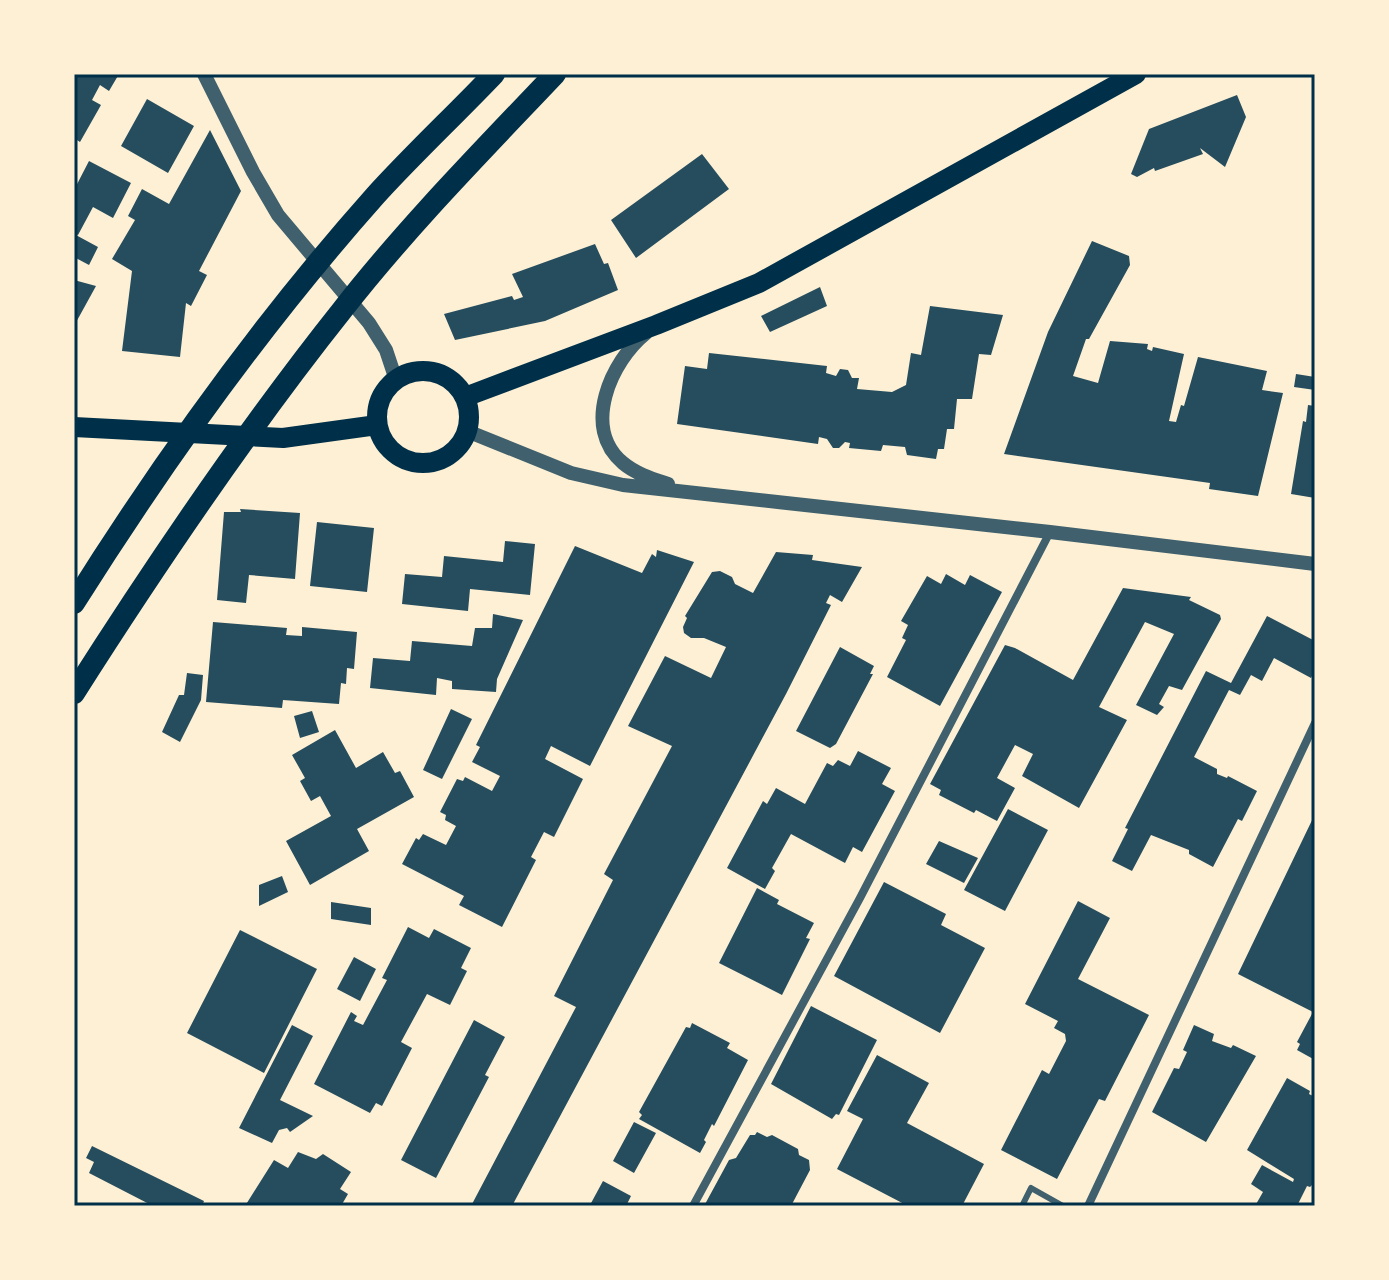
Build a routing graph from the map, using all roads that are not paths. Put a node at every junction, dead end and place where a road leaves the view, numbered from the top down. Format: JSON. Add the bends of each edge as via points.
{"nodes":[{"id":1,"x":204,"y":74,"type":"edge"},
{"id":2,"x":494,"y":74,"type":"edge"},
{"id":3,"x":555,"y":74,"type":"edge"},
{"id":4,"x":1136,"y":74,"type":"edge"},
{"id":5,"x":656,"y":325,"type":"junction"},
{"id":6,"x":396,"y":380,"type":"junction"},
{"id":7,"x":465,"y":397,"type":"junction"},
{"id":8,"x":377,"y":425,"type":"junction"},
{"id":9,"x":74,"y":427,"type":"edge"},
{"id":10,"x":467,"y":431,"type":"junction"},
{"id":11,"x":691,"y":493,"type":"junction"},
{"id":12,"x":1050,"y":532,"type":"junction"},
{"id":13,"x":1315,"y":564,"type":"edge"},
{"id":14,"x":74,"y":603,"type":"edge"},
{"id":15,"x":74,"y":693,"type":"edge"},
{"id":16,"x":1315,"y":723,"type":"edge"},
{"id":17,"x":693,"y":1206,"type":"edge"},
{"id":18,"x":1022,"y":1206,"type":"edge"},
{"id":19,"x":1063,"y":1206,"type":"edge"},
{"id":20,"x":1088,"y":1206,"type":"edge"}],
"edges":[{"from":1,"to":6,"type":"street","via":[[278,215],[369,323]]},
{"from":2,"to":14,"type":"highway","via":[[376,194],[299,285],[137,503]]},
{"from":3,"to":15,"type":"highway","via":[[414,224],[343,309],[208,488]]},
{"from":4,"to":5,"type":"main road","via":[[759,283]]},
{"from":5,"to":7,"type":"main road"},
{"from":5,"to":11,"type":"street","via":[[615,370],[604,404],[605,430],[623,463]]},
{"from":6,"to":7,"type":"main road","via":[[434,373],[447,377]]},
{"from":6,"to":8,"type":"main road","via":[[380,400]]},
{"from":7,"to":10,"type":"main road"},
{"from":8,"to":9,"type":"main road","via":[[283,438]]},
{"from":8,"to":10,"type":"main road","via":[[392,452],[420,463],[449,456]]},
{"from":10,"to":11,"type":"street","via":[[571,473]]},
{"from":11,"to":12,"type":"street"},
{"from":12,"to":13,"type":"street"},
{"from":12,"to":17,"type":"street"},
{"from":16,"to":20,"type":"street"},
{"from":18,"to":19,"type":"lane","via":[[1031,1188]]}]}
